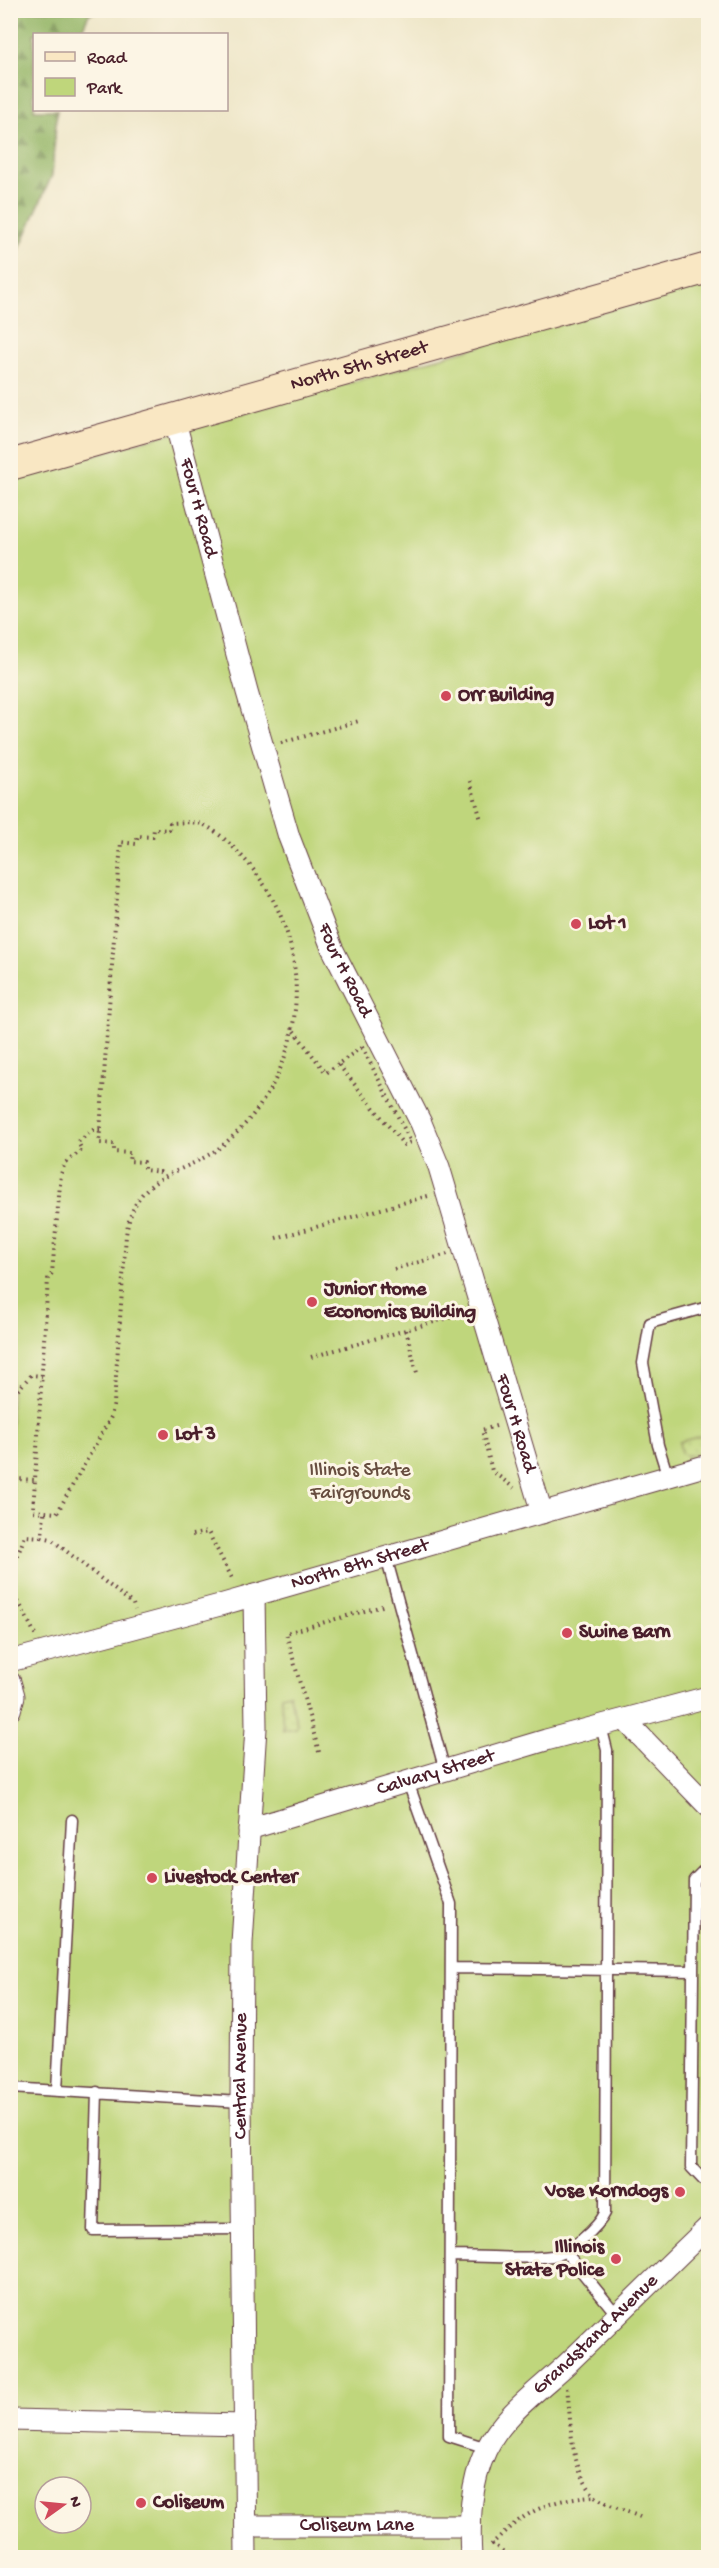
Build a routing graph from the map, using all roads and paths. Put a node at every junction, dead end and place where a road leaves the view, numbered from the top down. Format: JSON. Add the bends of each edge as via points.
{"nodes":[{"id":1,"x":708,"y":268,"type":"edge"},
{"id":2,"x":174,"y":418,"type":"junction"},
{"id":3,"x":10,"y":465,"type":"edge"},
{"id":4,"x":359,"y":721,"type":"dead end"},
{"id":5,"x":278,"y":744,"type":"dead end"},
{"id":6,"x":470,"y":781,"type":"dead end"},
{"id":7,"x":481,"y":820,"type":"dead end"},
{"id":8,"x":293,"y":1030,"type":"junction"},
{"id":9,"x":338,"y":1064,"type":"junction"},
{"id":10,"x":100,"y":1130,"type":"junction"},
{"id":11,"x":163,"y":1176,"type":"junction"},
{"id":12,"x":434,"y":1193,"type":"dead end"},
{"id":13,"x":276,"y":1238,"type":"dead end"},
{"id":14,"x":463,"y":1250,"type":"junction"},
{"id":15,"x":394,"y":1269,"type":"dead end"},
{"id":16,"x":708,"y":1307,"type":"edge"},
{"id":17,"x":462,"y":1314,"type":"dead end"},
{"id":18,"x":406,"y":1330,"type":"junction"},
{"id":19,"x":311,"y":1357,"type":"dead end"},
{"id":20,"x":417,"y":1373,"type":"dead end"},
{"id":21,"x":42,"y":1376,"type":"junction"},
{"id":22,"x":10,"y":1400,"type":"edge"},
{"id":23,"x":498,"y":1426,"type":"dead end"},
{"id":24,"x":708,"y":1465,"type":"edge"},
{"id":25,"x":10,"y":1466,"type":"edge"},
{"id":26,"x":668,"y":1477,"type":"junction"},
{"id":27,"x":35,"y":1480,"type":"junction"},
{"id":28,"x":517,"y":1491,"type":"dead end"},
{"id":29,"x":44,"y":1512,"type":"junction"},
{"id":30,"x":542,"y":1513,"type":"junction"},
{"id":31,"x":192,"y":1535,"type":"dead end"},
{"id":32,"x":42,"y":1537,"type":"junction"},
{"id":33,"x":386,"y":1557,"type":"junction"},
{"id":34,"x":13,"y":1567,"type":"dead end"},
{"id":35,"x":232,"y":1578,"type":"dead end"},
{"id":36,"x":10,"y":1585,"type":"edge"},
{"id":37,"x":254,"y":1595,"type":"junction"},
{"id":38,"x":398,"y":1602,"type":"junction"},
{"id":39,"x":136,"y":1613,"type":"dead end"},
{"id":40,"x":38,"y":1639,"type":"dead end"},
{"id":41,"x":10,"y":1661,"type":"edge"},
{"id":42,"x":708,"y":1698,"type":"edge"},
{"id":43,"x":625,"y":1720,"type":"junction"},
{"id":44,"x":601,"y":1726,"type":"junction"},
{"id":45,"x":319,"y":1752,"type":"dead end"},
{"id":46,"x":445,"y":1771,"type":"junction"},
{"id":47,"x":408,"y":1782,"type":"junction"},
{"id":48,"x":708,"y":1806,"type":"edge"},
{"id":49,"x":72,"y":1820,"type":"dead end"},
{"id":50,"x":249,"y":1829,"type":"junction"},
{"id":51,"x":708,"y":1866,"type":"edge"},
{"id":52,"x":451,"y":1968,"type":"junction"},
{"id":53,"x":606,"y":1971,"type":"junction"},
{"id":54,"x":693,"y":1971,"type":"junction"},
{"id":55,"x":10,"y":2088,"type":"edge"},
{"id":56,"x":57,"y":2090,"type":"junction"},
{"id":57,"x":97,"y":2092,"type":"junction"},
{"id":58,"x":241,"y":2102,"type":"junction"},
{"id":59,"x":708,"y":2185,"type":"edge"},
{"id":60,"x":708,"y":2226,"type":"edge"},
{"id":61,"x":242,"y":2229,"type":"junction"},
{"id":62,"x":564,"y":2250,"type":"junction"},
{"id":63,"x":450,"y":2256,"type":"junction"},
{"id":64,"x":617,"y":2315,"type":"junction"},
{"id":65,"x":564,"y":2366,"type":"junction"},
{"id":66,"x":10,"y":2420,"type":"edge"},
{"id":67,"x":245,"y":2425,"type":"junction"},
{"id":68,"x":487,"y":2448,"type":"junction"},
{"id":69,"x":594,"y":2496,"type":"junction"},
{"id":70,"x":640,"y":2517,"type":"dead end"},
{"id":71,"x":246,"y":2526,"type":"junction"},
{"id":72,"x":470,"y":2526,"type":"junction"},
{"id":73,"x":246,"y":2558,"type":"edge"},
{"id":74,"x":471,"y":2558,"type":"edge"},
{"id":75,"x":513,"y":2558,"type":"edge"}],
"edges":[{"from":1,"to":2,"type":"main road","name":"North 5th Street"},
{"from":2,"to":3,"type":"main road","name":"North 5th Street"},
{"from":2,"to":14,"type":"street","name":"Four H Road","via":[[289,837],[332,948],[426,1134]]},
{"from":4,"to":5,"type":"path"},
{"from":6,"to":7,"type":"path"},
{"from":8,"to":9,"type":"path","via":[[326,1073]]},
{"from":8,"to":10,"type":"path","via":[[297,980],[290,939],[270,894],[243,859],[201,824],[170,823],[170,830],[154,829],[153,837],[138,836],[136,844],[121,842]]},
{"from":8,"to":11,"type":"path","via":[[278,1077],[250,1118],[222,1146]]},
{"from":9,"to":9,"type":"path","via":[[404,1145],[411,1142],[362,1047]]},
{"from":10,"to":11,"type":"path","via":[[99,1143],[114,1144],[114,1152],[130,1154],[129,1161],[144,1162],[144,1170]]},
{"from":10,"to":21,"type":"path","via":[[93,1130],[78,1142],[82,1150],[65,1163],[61,1174],[52,1273],[48,1279]]},
{"from":11,"to":29,"type":"path","via":[[139,1197],[129,1219],[111,1418],[57,1513]]},
{"from":12,"to":13,"type":"path"},
{"from":14,"to":15,"type":"path"},
{"from":14,"to":30,"type":"street","name":"Four H Road"},
{"from":16,"to":26,"type":"lane","via":[[650,1323],[643,1363]]},
{"from":17,"to":18,"type":"path"},
{"from":18,"to":19,"type":"path"},
{"from":18,"to":20,"type":"path"},
{"from":21,"to":22,"type":"path","via":[[31,1375]]},
{"from":21,"to":27,"type":"path"},
{"from":23,"to":28,"type":"path","via":[[481,1430],[492,1471]]},
{"from":24,"to":26,"type":"street","name":"North 8th Street"},
{"from":25,"to":27,"type":"path","via":[[17,1479]]},
{"from":26,"to":30,"type":"street","name":"North 8th Street"},
{"from":27,"to":29,"type":"path","via":[[33,1511]]},
{"from":29,"to":32,"type":"path"},
{"from":30,"to":33,"type":"street","name":"North 8th Street"},
{"from":31,"to":35,"type":"path","via":[[208,1532]]},
{"from":32,"to":34,"type":"path","via":[[25,1536]]},
{"from":32,"to":39,"type":"path","via":[[51,1539],[133,1604]]},
{"from":33,"to":37,"type":"street","name":"North 8th Street"},
{"from":33,"to":38,"type":"lane"},
{"from":36,"to":40,"type":"path"},
{"from":37,"to":41,"type":"street","name":"North 8th Street"},
{"from":37,"to":50,"type":"street","name":"Central Avenue","via":[[256,1728]]},
{"from":38,"to":45,"type":"path","via":[[286,1633]]},
{"from":38,"to":46,"type":"lane"},
{"from":42,"to":43,"type":"street","name":"Calvary Street"},
{"from":43,"to":44,"type":"street","name":"Calvary Street"},
{"from":43,"to":48,"type":"street"},
{"from":44,"to":46,"type":"street","name":"Calvary Street"},
{"from":44,"to":53,"type":"lane","via":[[607,1750]]},
{"from":46,"to":47,"type":"street","name":"Calvary Street"},
{"from":47,"to":50,"type":"street","name":"Calvary Street"},
{"from":47,"to":52,"type":"lane","via":[[451,1904]]},
{"from":49,"to":56,"type":"lane"},
{"from":50,"to":58,"type":"street","name":"Central Avenue","via":[[242,1943]]},
{"from":51,"to":54,"type":"lane","via":[[694,1880]]},
{"from":52,"to":53,"type":"lane"},
{"from":52,"to":63,"type":"lane"},
{"from":53,"to":54,"type":"lane"},
{"from":53,"to":62,"type":"lane","via":[[605,2213],[600,2223]]},
{"from":54,"to":59,"type":"lane","via":[[691,2167]]},
{"from":55,"to":56,"type":"lane"},
{"from":56,"to":57,"type":"lane"},
{"from":57,"to":58,"type":"lane"},
{"from":57,"to":61,"type":"lane","via":[[93,2230]]},
{"from":58,"to":61,"type":"street","name":"Central Avenue"},
{"from":60,"to":64,"type":"street","name":"Grandstand Avenue"},
{"from":61,"to":67,"type":"street","name":"Central Avenue"},
{"from":62,"to":63,"type":"lane","via":[[554,2256]]},
{"from":62,"to":64,"type":"lane"},
{"from":63,"to":68,"type":"lane","via":[[449,2436]]},
{"from":64,"to":65,"type":"street","name":"Grandstand Avenue"},
{"from":65,"to":68,"type":"street","name":"Grandstand Avenue","via":[[530,2396]]},
{"from":65,"to":69,"type":"path","via":[[571,2445]]},
{"from":66,"to":67,"type":"street"},
{"from":67,"to":71,"type":"street","name":"Central Avenue"},
{"from":68,"to":72,"type":"street","name":"Grandstand Avenue","via":[[474,2480]]},
{"from":69,"to":70,"type":"path"},
{"from":69,"to":75,"type":"path","via":[[563,2499],[540,2507],[505,2530],[492,2544]]},
{"from":71,"to":72,"type":"street","name":"Coliseum Lane"},
{"from":71,"to":73,"type":"street","name":"Central Avenue"},
{"from":72,"to":74,"type":"street","name":"Grandstand Avenue"}]}
